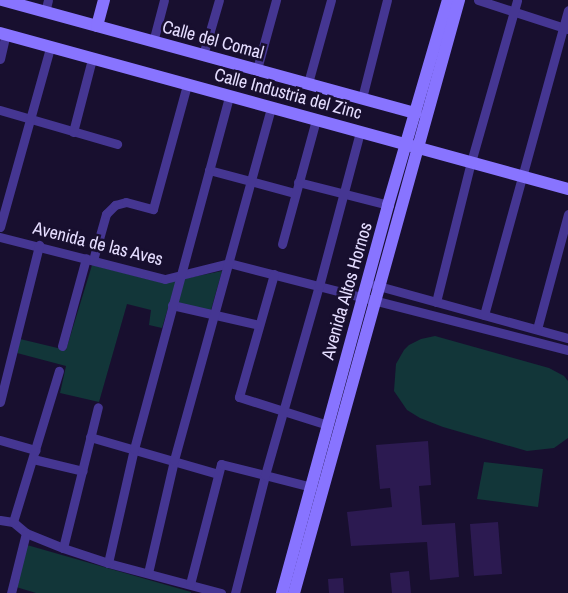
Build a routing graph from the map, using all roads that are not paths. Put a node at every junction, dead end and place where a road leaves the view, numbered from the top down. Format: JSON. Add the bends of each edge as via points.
{"nodes":[{"id":1,"x":2,"y":0,"type":"edge"},
{"id":2,"x":104,"y":0,"type":"edge"},
{"id":3,"x":164,"y":0,"type":"edge"},
{"id":4,"x":219,"y":0,"type":"edge"},
{"id":5,"x":276,"y":0,"type":"edge"},
{"id":6,"x":331,"y":0,"type":"edge"},
{"id":7,"x":388,"y":0,"type":"edge"},
{"id":8,"x":448,"y":0,"type":"edge"},
{"id":9,"x":459,"y":0,"type":"edge"},
{"id":10,"x":478,"y":0,"type":"edge"},
{"id":11,"x":517,"y":0,"type":"edge"},
{"id":12,"x":46,"y":6,"type":"edge"},
{"id":13,"x":568,"y":10,"type":"edge"},
{"id":14,"x":514,"y":11,"type":"junction"},
{"id":15,"x":97,"y":26,"type":"junction"},
{"id":16,"x":566,"y":28,"type":"edge"},
{"id":17,"x":3,"y":34,"type":"edge"},
{"id":18,"x":153,"y":42,"type":"junction"},
{"id":19,"x":50,"y":48,"type":"junction"},
{"id":20,"x":203,"y":55,"type":"junction"},
{"id":21,"x":0,"y":59,"type":"edge"},
{"id":22,"x":92,"y":59,"type":"junction"},
{"id":23,"x":257,"y":69,"type":"junction"},
{"id":24,"x":308,"y":83,"type":"junction"},
{"id":25,"x":187,"y":85,"type":"junction"},
{"id":26,"x":229,"y":96,"type":"junction"},
{"id":27,"x":362,"y":98,"type":"junction"},
{"id":28,"x":271,"y":108,"type":"junction"},
{"id":29,"x":0,"y":110,"type":"edge"},
{"id":30,"x":421,"y":114,"type":"junction"},
{"id":31,"x":30,"y":119,"type":"junction"},
{"id":32,"x":316,"y":120,"type":"junction"},
{"id":33,"x":73,"y":132,"type":"junction"},
{"id":34,"x":360,"y":132,"type":"junction"},
{"id":35,"x":117,"y":144,"type":"dead end"},
{"id":36,"x":412,"y":146,"type":"junction"},
{"id":37,"x":471,"y":162,"type":"junction"},
{"id":38,"x":209,"y":170,"type":"junction"},
{"id":39,"x":522,"y":176,"type":"junction"},
{"id":40,"x":251,"y":182,"type":"junction"},
{"id":41,"x":298,"y":182,"type":"junction"},
{"id":42,"x":568,"y":189,"type":"edge"},
{"id":43,"x":295,"y":194,"type":"junction"},
{"id":44,"x":343,"y":194,"type":"junction"},
{"id":45,"x":388,"y":206,"type":"junction"},
{"id":46,"x":568,"y":214,"type":"edge"},
{"id":47,"x":0,"y":227,"type":"edge"},
{"id":48,"x":0,"y":237,"type":"edge"},
{"id":49,"x":282,"y":244,"type":"dead end"},
{"id":50,"x":39,"y":245,"type":"junction"},
{"id":51,"x":90,"y":259,"type":"junction"},
{"id":52,"x":229,"y":262,"type":"junction"},
{"id":53,"x":274,"y":274,"type":"junction"},
{"id":54,"x":180,"y":276,"type":"junction"},
{"id":55,"x":373,"y":285,"type":"junction"},
{"id":56,"x":319,"y":286,"type":"junction"},
{"id":57,"x":369,"y":299,"type":"junction"},
{"id":58,"x":436,"y":302,"type":"junction"},
{"id":59,"x":172,"y":305,"type":"junction"},
{"id":60,"x":214,"y":314,"type":"junction"},
{"id":61,"x":484,"y":315,"type":"junction"},
{"id":62,"x":259,"y":325,"type":"junction"},
{"id":63,"x":537,"y":329,"type":"junction"},
{"id":64,"x":568,"y":338,"type":"edge"},
{"id":65,"x":62,"y":346,"type":"dead end"},
{"id":66,"x":568,"y":350,"type":"edge"},
{"id":67,"x":59,"y":371,"type":"dead end"},
{"id":68,"x":2,"y":385,"type":"edge"},
{"id":69,"x":0,"y":402,"type":"edge"},
{"id":70,"x":98,"y":407,"type":"dead end"},
{"id":71,"x":284,"y":410,"type":"junction"},
{"id":72,"x":328,"y":425,"type":"junction"},
{"id":73,"x":90,"y":437,"type":"junction"},
{"id":74,"x":0,"y":440,"type":"edge"},
{"id":75,"x":134,"y":448,"type":"junction"},
{"id":76,"x":35,"y":455,"type":"junction"},
{"id":77,"x":174,"y":460,"type":"junction"},
{"id":78,"x":83,"y":471,"type":"junction"},
{"id":79,"x":218,"y":474,"type":"junction"},
{"id":80,"x":265,"y":474,"type":"junction"},
{"id":81,"x":312,"y":487,"type":"junction"},
{"id":82,"x":0,"y":520,"type":"edge"},
{"id":83,"x":13,"y":522,"type":"junction"},
{"id":84,"x":26,"y":533,"type":"junction"},
{"id":85,"x":63,"y":548,"type":"junction"},
{"id":86,"x":108,"y":564,"type":"junction"},
{"id":87,"x":148,"y":573,"type":"junction"},
{"id":88,"x":190,"y":584,"type":"junction"},
{"id":89,"x":14,"y":592,"type":"edge"},
{"id":90,"x":221,"y":593,"type":"edge"},
{"id":91,"x":236,"y":593,"type":"edge"},
{"id":92,"x":282,"y":593,"type":"edge"},
{"id":93,"x":294,"y":593,"type":"edge"}],
"edges":[{"from":1,"to":12,"type":"street","name":"Calle del Comal"},
{"from":2,"to":15,"type":"street"},
{"from":3,"to":18,"type":"street"},
{"from":4,"to":20,"type":"street"},
{"from":5,"to":23,"type":"street"},
{"from":6,"to":24,"type":"street"},
{"from":7,"to":27,"type":"street"},
{"from":8,"to":30,"type":"street","name":"Avenida Altos Hornos"},
{"from":9,"to":30,"type":"street","name":"Avenida Altos Hornos"},
{"from":10,"to":14,"type":"street"},
{"from":11,"to":14,"type":"street"},
{"from":12,"to":15,"type":"street","name":"Calle del Comal"},
{"from":13,"to":16,"type":"street"},
{"from":14,"to":16,"type":"street"},
{"from":14,"to":37,"type":"street"},
{"from":15,"to":18,"type":"street","name":"Calle del Comal"},
{"from":16,"to":39,"type":"street"},
{"from":17,"to":19,"type":"street","name":"Calle Industria del Zinc"},
{"from":17,"to":21,"type":"street"},
{"from":18,"to":20,"type":"street","name":"Calle del Comal"},
{"from":19,"to":22,"type":"street","name":"Calle Industria del Zinc"},
{"from":19,"to":31,"type":"street"},
{"from":20,"to":23,"type":"street","name":"Calle del Comal"},
{"from":22,"to":25,"type":"street","name":"Calle Industria del Zinc"},
{"from":22,"to":33,"type":"street"},
{"from":23,"to":24,"type":"street","name":"Calle del Comal"},
{"from":24,"to":27,"type":"street","name":"Calle del Comal"},
{"from":25,"to":26,"type":"street","name":"Calle Industria del Zinc"},
{"from":25,"to":51,"type":"street","via":[[153,209],[126,202],[115,205],[106,214]]},
{"from":26,"to":28,"type":"street","name":"Calle Industria del Zinc"},
{"from":26,"to":38,"type":"street"},
{"from":27,"to":30,"type":"street","name":"Calle del Comal"},
{"from":28,"to":32,"type":"street","name":"Calle Industria del Zinc"},
{"from":28,"to":40,"type":"street"},
{"from":29,"to":31,"type":"street"},
{"from":30,"to":36,"type":"street","name":"Avenida Altos Hornos"},
{"from":31,"to":33,"type":"street"},
{"from":31,"to":47,"type":"street"},
{"from":32,"to":34,"type":"street","name":"Calle Industria del Zinc"},
{"from":32,"to":41,"type":"street"},
{"from":33,"to":35,"type":"street"},
{"from":34,"to":36,"type":"street","name":"Calle Industria del Zinc"},
{"from":34,"to":44,"type":"street"},
{"from":36,"to":37,"type":"street","name":"Calle Industria del Zinc"},
{"from":36,"to":45,"type":"street","name":"Avenida Altos Hornos"},
{"from":36,"to":55,"type":"street","name":"Avenida Altos Hornos"},
{"from":37,"to":39,"type":"street","name":"Calle Industria del Zinc"},
{"from":37,"to":58,"type":"street"},
{"from":38,"to":40,"type":"street"},
{"from":38,"to":54,"type":"street"},
{"from":39,"to":42,"type":"street","name":"Calle Industria del Zinc"},
{"from":39,"to":61,"type":"street"},
{"from":40,"to":43,"type":"street"},
{"from":40,"to":52,"type":"street"},
{"from":41,"to":43,"type":"street"},
{"from":41,"to":44,"type":"street"},
{"from":43,"to":49,"type":"street"},
{"from":44,"to":45,"type":"street"},
{"from":44,"to":56,"type":"street"},
{"from":45,"to":55,"type":"street","name":"Avenida Altos Hornos"},
{"from":46,"to":63,"type":"street"},
{"from":48,"to":50,"type":"street","name":"Avenida de las Aves"},
{"from":50,"to":51,"type":"street","name":"Avenida de las Aves"},
{"from":50,"to":68,"type":"street"},
{"from":51,"to":54,"type":"street","name":"Avenida de las Aves","via":[[165,279]]},
{"from":51,"to":65,"type":"street"},
{"from":52,"to":53,"type":"street"},
{"from":52,"to":54,"type":"street","name":"Avenida de las Aves"},
{"from":52,"to":60,"type":"street"},
{"from":53,"to":56,"type":"street"},
{"from":53,"to":62,"type":"street"},
{"from":54,"to":59,"type":"street"},
{"from":55,"to":57,"type":"street","name":"Avenida Altos Hornos"},
{"from":55,"to":58,"type":"street"},
{"from":56,"to":57,"type":"street"},
{"from":56,"to":71,"type":"street"},
{"from":57,"to":66,"type":"street"},
{"from":57,"to":72,"type":"street","name":"Avenida Altos Hornos"},
{"from":57,"to":93,"type":"street","name":"Avenida Altos Hornos"},
{"from":58,"to":61,"type":"street"},
{"from":59,"to":60,"type":"street"},
{"from":59,"to":75,"type":"street"},
{"from":60,"to":62,"type":"street"},
{"from":60,"to":77,"type":"street"},
{"from":61,"to":63,"type":"street"},
{"from":62,"to":71,"type":"street","via":[[239,397]]},
{"from":63,"to":64,"type":"street"},
{"from":67,"to":76,"type":"street"},
{"from":68,"to":69,"type":"street"},
{"from":70,"to":73,"type":"street"},
{"from":71,"to":72,"type":"street"},
{"from":71,"to":80,"type":"street"},
{"from":72,"to":81,"type":"street","name":"Avenida Altos Hornos"},
{"from":73,"to":75,"type":"street"},
{"from":73,"to":78,"type":"street"},
{"from":74,"to":76,"type":"street"},
{"from":75,"to":77,"type":"street"},
{"from":75,"to":86,"type":"street"},
{"from":76,"to":78,"type":"street"},
{"from":76,"to":83,"type":"street"},
{"from":77,"to":79,"type":"street"},
{"from":77,"to":87,"type":"street"},
{"from":78,"to":85,"type":"street"},
{"from":79,"to":80,"type":"street","via":[[221,464]]},
{"from":79,"to":88,"type":"street"},
{"from":80,"to":81,"type":"street"},
{"from":80,"to":91,"type":"street"},
{"from":81,"to":92,"type":"street","name":"Avenida Altos Hornos"},
{"from":82,"to":83,"type":"street"},
{"from":83,"to":84,"type":"street"},
{"from":84,"to":85,"type":"street"},
{"from":84,"to":89,"type":"street"},
{"from":85,"to":86,"type":"street"},
{"from":86,"to":87,"type":"street"},
{"from":87,"to":88,"type":"street"},
{"from":88,"to":90,"type":"street"}]}
